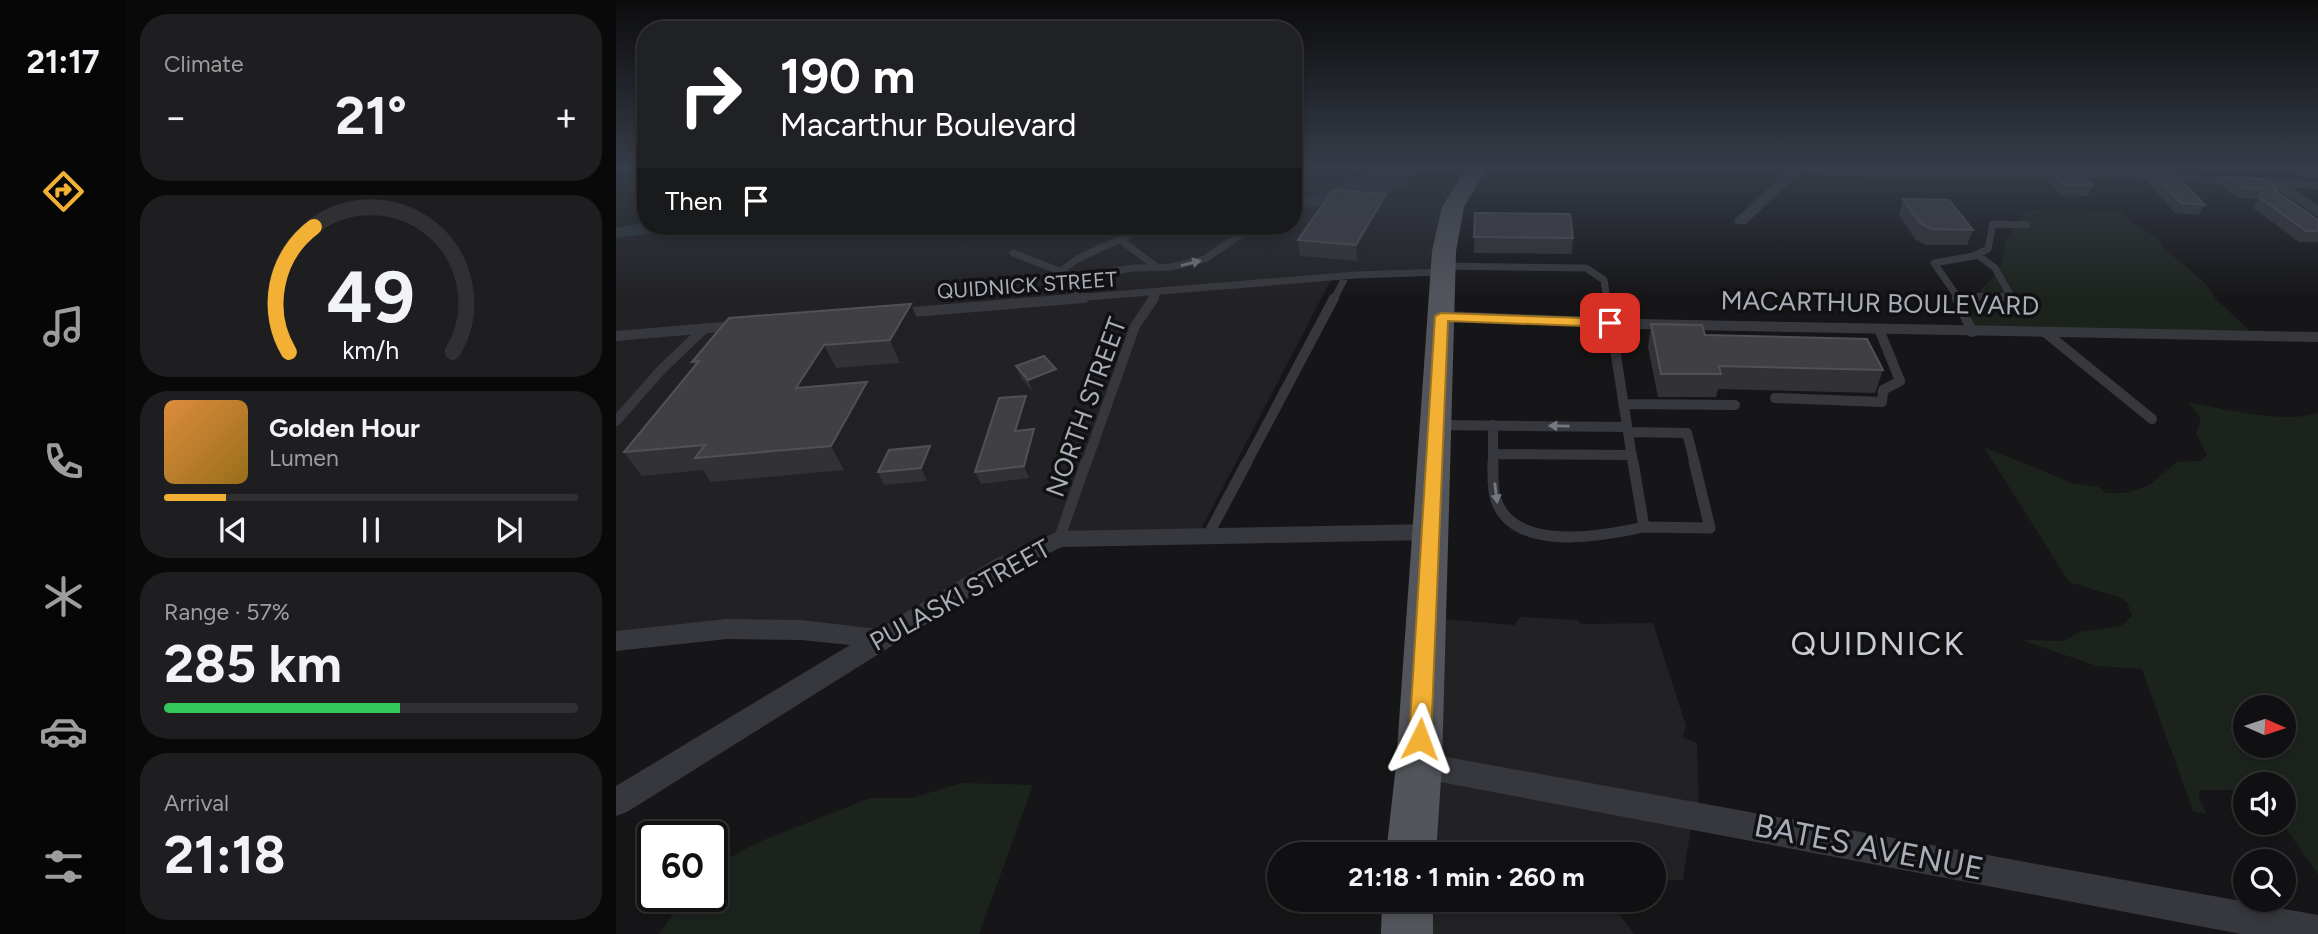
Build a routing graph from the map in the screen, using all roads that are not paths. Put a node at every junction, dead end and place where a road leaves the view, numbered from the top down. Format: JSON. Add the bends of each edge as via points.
{"nodes":[{"id":1,"x":1449,"y":212,"type":"edge"},
{"id":2,"x":1749,"y":212,"type":"edge"},
{"id":3,"x":1741,"y":220,"type":"dead end"},
{"id":4,"x":2027,"y":225,"type":"dead end"},
{"id":5,"x":1128,"y":235,"type":"edge"},
{"id":6,"x":1240,"y":235,"type":"edge"},
{"id":7,"x":1119,"y":239,"type":"junction"},
{"id":8,"x":1013,"y":253,"type":"dead end"},
{"id":9,"x":1979,"y":256,"type":"junction"},
{"id":10,"x":1158,"y":268,"type":"junction"},
{"id":11,"x":1442,"y":269,"type":"junction"},
{"id":12,"x":1061,"y":271,"type":"junction"},
{"id":13,"x":1346,"y":276,"type":"junction"},
{"id":14,"x":1075,"y":277,"type":"junction"},
{"id":15,"x":1157,"y":293,"type":"junction"},
{"id":16,"x":1958,"y":298,"type":"junction"},
{"id":17,"x":1074,"y":299,"type":"junction"},
{"id":18,"x":887,"y":314,"type":"edge"},
{"id":19,"x":1441,"y":316,"type":"junction"},
{"id":20,"x":1610,"y":323,"type":"junction"},
{"id":21,"x":744,"y":325,"type":"edge"},
{"id":22,"x":705,"y":328,"type":"junction"},
{"id":23,"x":1879,"y":329,"type":"junction"},
{"id":24,"x":1972,"y":332,"type":"junction"},
{"id":25,"x":2046,"y":333,"type":"junction"},
{"id":26,"x":616,"y":336,"type":"edge"},
{"id":27,"x":2318,"y":337,"type":"edge"},
{"id":28,"x":1775,"y":398,"type":"dead end"},
{"id":29,"x":1623,"y":404,"type":"junction"},
{"id":30,"x":1735,"y":405,"type":"dead end"},
{"id":31,"x":2152,"y":419,"type":"dead end"},
{"id":32,"x":616,"y":421,"type":"edge"},
{"id":33,"x":1435,"y":425,"type":"junction"},
{"id":34,"x":1493,"y":425,"type":"junction"},
{"id":35,"x":1628,"y":429,"type":"junction"},
{"id":36,"x":1494,"y":454,"type":"junction"},
{"id":37,"x":1632,"y":455,"type":"junction"},
{"id":38,"x":1644,"y":527,"type":"junction"},
{"id":39,"x":1430,"y":532,"type":"junction"},
{"id":40,"x":1207,"y":537,"type":"junction"},
{"id":41,"x":1059,"y":539,"type":"junction"},
{"id":42,"x":881,"y":639,"type":"junction"},
{"id":43,"x":616,"y":641,"type":"edge"},
{"id":44,"x":1419,"y":765,"type":"junction"},
{"id":45,"x":616,"y":802,"type":"edge"},
{"id":46,"x":1412,"y":842,"type":"edge"},
{"id":47,"x":1408,"y":912,"type":"edge"},
{"id":48,"x":2318,"y":932,"type":"edge"},
{"id":49,"x":1407,"y":934,"type":"edge"}],
"edges":[{"from":1,"to":11,"type":"main road"},
{"from":2,"to":3,"type":"street"},
{"from":4,"to":9,"type":"lane","via":[[1993,224],[1988,249]]},
{"from":5,"to":7,"type":"lane"},
{"from":10,"to":6,"type":"lane","one_way":true,"via":[[1205,259]]},
{"from":7,"to":10,"type":"lane"},
{"from":7,"to":12,"type":"lane"},
{"from":8,"to":12,"type":"lane"},
{"from":9,"to":16,"type":"lane","via":[[1934,263]]},
{"from":9,"to":16,"type":"lane","via":[[1995,268],[2012,298]]},
{"from":10,"to":14,"type":"lane"},
{"from":11,"to":13,"type":"lane","name":"QUIDNICK STREET"},
{"from":11,"to":19,"type":"main road"},
{"from":11,"to":20,"type":"lane","name":"QUIDNICK STREET","via":[[1586,268],[1604,280]]},
{"from":12,"to":14,"type":"lane"},
{"from":13,"to":15,"type":"lane","name":"QUIDNICK STREET"},
{"from":13,"to":40,"type":"lane"},
{"from":14,"to":17,"type":"lane"},
{"from":15,"to":17,"type":"lane","name":"QUIDNICK STREET"},
{"from":15,"to":41,"type":"lane","name":"NORTH STREET","via":[[1135,326]]},
{"from":16,"to":24,"type":"lane"},
{"from":17,"to":18,"type":"lane","name":"QUIDNICK STREET"},
{"from":19,"to":20,"type":"street","name":"MACARTHUR BOULEVARD"},
{"from":19,"to":33,"type":"main road"},
{"from":20,"to":23,"type":"street","name":"MACARTHUR BOULEVARD"},
{"from":20,"to":29,"type":"lane","name":"QUIDNICK STREET"},
{"from":21,"to":22,"type":"lane"},
{"from":22,"to":26,"type":"lane"},
{"from":22,"to":32,"type":"lane"},
{"from":23,"to":24,"type":"street","name":"MACARTHUR BOULEVARD"},
{"from":23,"to":28,"type":"lane","via":[[1900,381],[1884,390],[1882,402]]},
{"from":24,"to":25,"type":"street","name":"MACARTHUR BOULEVARD"},
{"from":25,"to":27,"type":"street","name":"MACARTHUR BOULEVARD"},
{"from":25,"to":31,"type":"lane"},
{"from":29,"to":30,"type":"lane"},
{"from":29,"to":35,"type":"lane","name":"QUIDNICK STREET"},
{"from":33,"to":34,"type":"lane"},
{"from":33,"to":39,"type":"main road"},
{"from":35,"to":34,"type":"lane","one_way":true},
{"from":34,"to":36,"type":"lane"},
{"from":35,"to":37,"type":"lane","name":"QUIDNICK STREET"},
{"from":35,"to":38,"type":"lane","via":[[1687,433],[1710,528]]},
{"from":36,"to":37,"type":"lane"},
{"from":36,"to":38,"type":"lane","one_way":true,"via":[[1496,501],[1521,530],[1580,537]]},
{"from":37,"to":38,"type":"lane","name":"QUIDNICK STREET"},
{"from":39,"to":40,"type":"street","name":"PULASKI STREET"},
{"from":39,"to":44,"type":"main road"},
{"from":40,"to":41,"type":"street","name":"PULASKI STREET"},
{"from":41,"to":42,"type":"street","name":"PULASKI STREET","via":[[1003,565]]},
{"from":42,"to":43,"type":"street","via":[[801,630],[727,629]]},
{"from":42,"to":45,"type":"street","name":"PULASKI STREET"},
{"from":44,"to":46,"type":"main road"},
{"from":44,"to":48,"type":"street","name":"BATES AVENUE"},
{"from":47,"to":49,"type":"main road"}]}
